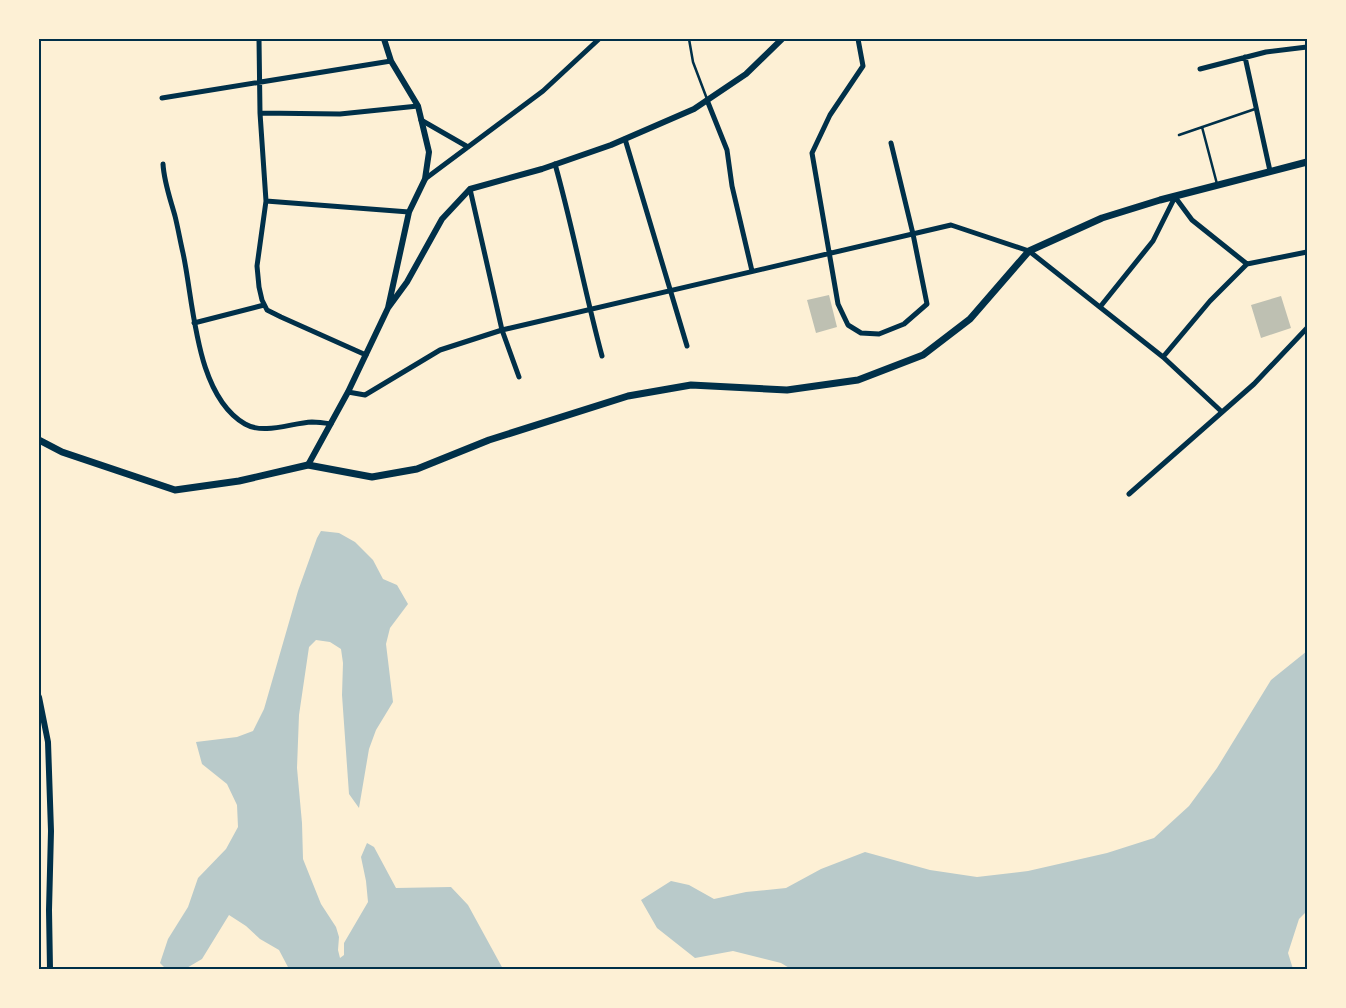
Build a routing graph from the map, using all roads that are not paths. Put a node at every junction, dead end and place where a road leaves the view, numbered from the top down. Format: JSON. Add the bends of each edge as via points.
{"nodes":[{"id":1,"x":259,"y":39,"type":"edge"},
{"id":2,"x":384,"y":39,"type":"edge"},
{"id":3,"x":599,"y":39,"type":"edge"},
{"id":4,"x":689,"y":39,"type":"edge"},
{"id":5,"x":782,"y":39,"type":"edge"},
{"id":6,"x":858,"y":39,"type":"edge"},
{"id":7,"x":1307,"y":47,"type":"edge"},
{"id":8,"x":1244,"y":57,"type":"junction"},
{"id":9,"x":391,"y":60,"type":"junction"},
{"id":10,"x":1200,"y":69,"type":"dead end"},
{"id":11,"x":259,"y":82,"type":"junction"},
{"id":12,"x":162,"y":98,"type":"dead end"},
{"id":13,"x":707,"y":100,"type":"junction"},
{"id":14,"x":418,"y":106,"type":"junction"},
{"id":15,"x":1256,"y":108,"type":"junction"},
{"id":16,"x":260,"y":113,"type":"junction"},
{"id":17,"x":421,"y":120,"type":"junction"},
{"id":18,"x":1202,"y":127,"type":"junction"},
{"id":19,"x":1179,"y":135,"type":"dead end"},
{"id":20,"x":625,"y":139,"type":"junction"},
{"id":21,"x":891,"y":143,"type":"dead end"},
{"id":22,"x":468,"y":147,"type":"junction"},
{"id":23,"x":1307,"y":162,"type":"edge"},
{"id":24,"x":163,"y":164,"type":"dead end"},
{"id":25,"x":555,"y":164,"type":"junction"},
{"id":26,"x":1270,"y":171,"type":"junction"},
{"id":27,"x":425,"y":179,"type":"junction"},
{"id":28,"x":1218,"y":185,"type":"junction"},
{"id":29,"x":470,"y":189,"type":"junction"},
{"id":30,"x":1175,"y":196,"type":"junction"},
{"id":31,"x":266,"y":201,"type":"junction"},
{"id":32,"x":409,"y":212,"type":"junction"},
{"id":33,"x":913,"y":234,"type":"junction"},
{"id":34,"x":1028,"y":250,"type":"junction"},
{"id":35,"x":1307,"y":252,"type":"edge"},
{"id":36,"x":830,"y":253,"type":"junction"},
{"id":37,"x":1247,"y":264,"type":"junction"},
{"id":38,"x":752,"y":272,"type":"junction"},
{"id":39,"x":669,"y":291,"type":"junction"},
{"id":40,"x":264,"y":305,"type":"junction"},
{"id":41,"x":1100,"y":307,"type":"junction"},
{"id":42,"x":388,"y":308,"type":"junction"},
{"id":43,"x":589,"y":310,"type":"junction"},
{"id":44,"x":194,"y":323,"type":"junction"},
{"id":45,"x":1307,"y":328,"type":"edge"},
{"id":46,"x":502,"y":330,"type":"junction"},
{"id":47,"x":687,"y":346,"type":"dead end"},
{"id":48,"x":366,"y":355,"type":"junction"},
{"id":49,"x":602,"y":356,"type":"dead end"},
{"id":50,"x":1163,"y":357,"type":"junction"},
{"id":51,"x":520,"y":377,"type":"dead end"},
{"id":52,"x":348,"y":392,"type":"junction"},
{"id":53,"x":1222,"y":412,"type":"junction"},
{"id":54,"x":331,"y":424,"type":"junction"},
{"id":55,"x":39,"y":440,"type":"edge"},
{"id":56,"x":308,"y":465,"type":"junction"},
{"id":57,"x":1129,"y":494,"type":"dead end"},
{"id":58,"x":39,"y":698,"type":"edge"},
{"id":59,"x":50,"y":969,"type":"edge"}],
"edges":[{"from":1,"to":11,"type":"street"},
{"from":2,"to":9,"type":"street"},
{"from":3,"to":22,"type":"street","via":[[543,91]]},
{"from":4,"to":13,"type":"lane","via":[[693,62]]},
{"from":5,"to":13,"type":"street","via":[[746,74]]},
{"from":6,"to":36,"type":"street","via":[[863,66],[830,115],[812,153]]},
{"from":7,"to":8,"type":"street"},
{"from":8,"to":10,"type":"street"},
{"from":8,"to":15,"type":"street"},
{"from":9,"to":11,"type":"street"},
{"from":9,"to":14,"type":"street"},
{"from":11,"to":12,"type":"street"},
{"from":11,"to":16,"type":"street"},
{"from":13,"to":20,"type":"street","via":[[694,109]]},
{"from":13,"to":38,"type":"street","via":[[727,150]]},
{"from":14,"to":16,"type":"street","via":[[340,114]]},
{"from":14,"to":17,"type":"street"},
{"from":15,"to":18,"type":"lane"},
{"from":15,"to":26,"type":"street"},
{"from":16,"to":31,"type":"street"},
{"from":17,"to":22,"type":"street"},
{"from":17,"to":27,"type":"street","via":[[429,152]]},
{"from":18,"to":19,"type":"lane"},
{"from":18,"to":28,"type":"lane"},
{"from":20,"to":25,"type":"street"},
{"from":20,"to":39,"type":"street"},
{"from":21,"to":33,"type":"street"},
{"from":22,"to":27,"type":"street"},
{"from":23,"to":26,"type":"main road"},
{"from":24,"to":44,"type":"street","via":[[189,279]]},
{"from":25,"to":29,"type":"street"},
{"from":25,"to":43,"type":"street"},
{"from":26,"to":28,"type":"main road"},
{"from":27,"to":32,"type":"street"},
{"from":28,"to":30,"type":"main road"},
{"from":29,"to":42,"type":"street","via":[[442,219],[407,282]]},
{"from":29,"to":46,"type":"street"},
{"from":30,"to":34,"type":"main road","via":[[1102,218]]},
{"from":30,"to":37,"type":"street","via":[[1192,220]]},
{"from":30,"to":41,"type":"street","via":[[1153,241]]},
{"from":31,"to":32,"type":"street"},
{"from":31,"to":40,"type":"street","via":[[257,266],[258,287]]},
{"from":32,"to":42,"type":"street"},
{"from":33,"to":34,"type":"street","via":[[951,225]]},
{"from":33,"to":36,"type":"street"},
{"from":33,"to":36,"type":"street","via":[[927,304],[904,324],[879,334],[861,333],[848,325],[838,304]]},
{"from":34,"to":41,"type":"street"},
{"from":34,"to":56,"type":"main road","via":[[970,318],[923,355],[858,380],[787,390],[691,385],[628,396],[489,440],[417,469],[372,477]]},
{"from":35,"to":37,"type":"street"},
{"from":36,"to":38,"type":"street"},
{"from":37,"to":50,"type":"street","via":[[1210,301]]},
{"from":38,"to":39,"type":"street"},
{"from":39,"to":43,"type":"street"},
{"from":39,"to":47,"type":"street"},
{"from":40,"to":44,"type":"street"},
{"from":40,"to":48,"type":"street","via":[[281,317]]},
{"from":41,"to":50,"type":"street"},
{"from":42,"to":48,"type":"street"},
{"from":43,"to":46,"type":"street"},
{"from":43,"to":49,"type":"street"},
{"from":44,"to":54,"type":"street","via":[[200,352],[212,382],[231,413],[244,424],[269,428],[313,422]]},
{"from":45,"to":53,"type":"street","via":[[1254,384]]},
{"from":46,"to":51,"type":"street"},
{"from":46,"to":52,"type":"street","via":[[440,350],[365,395]]},
{"from":48,"to":52,"type":"street"},
{"from":50,"to":53,"type":"street"},
{"from":52,"to":54,"type":"street"},
{"from":53,"to":57,"type":"street"},
{"from":54,"to":56,"type":"street"},
{"from":55,"to":56,"type":"main road","via":[[62,452],[175,490],[239,481]]},
{"from":58,"to":59,"type":"street","via":[[48,742]]}]}
